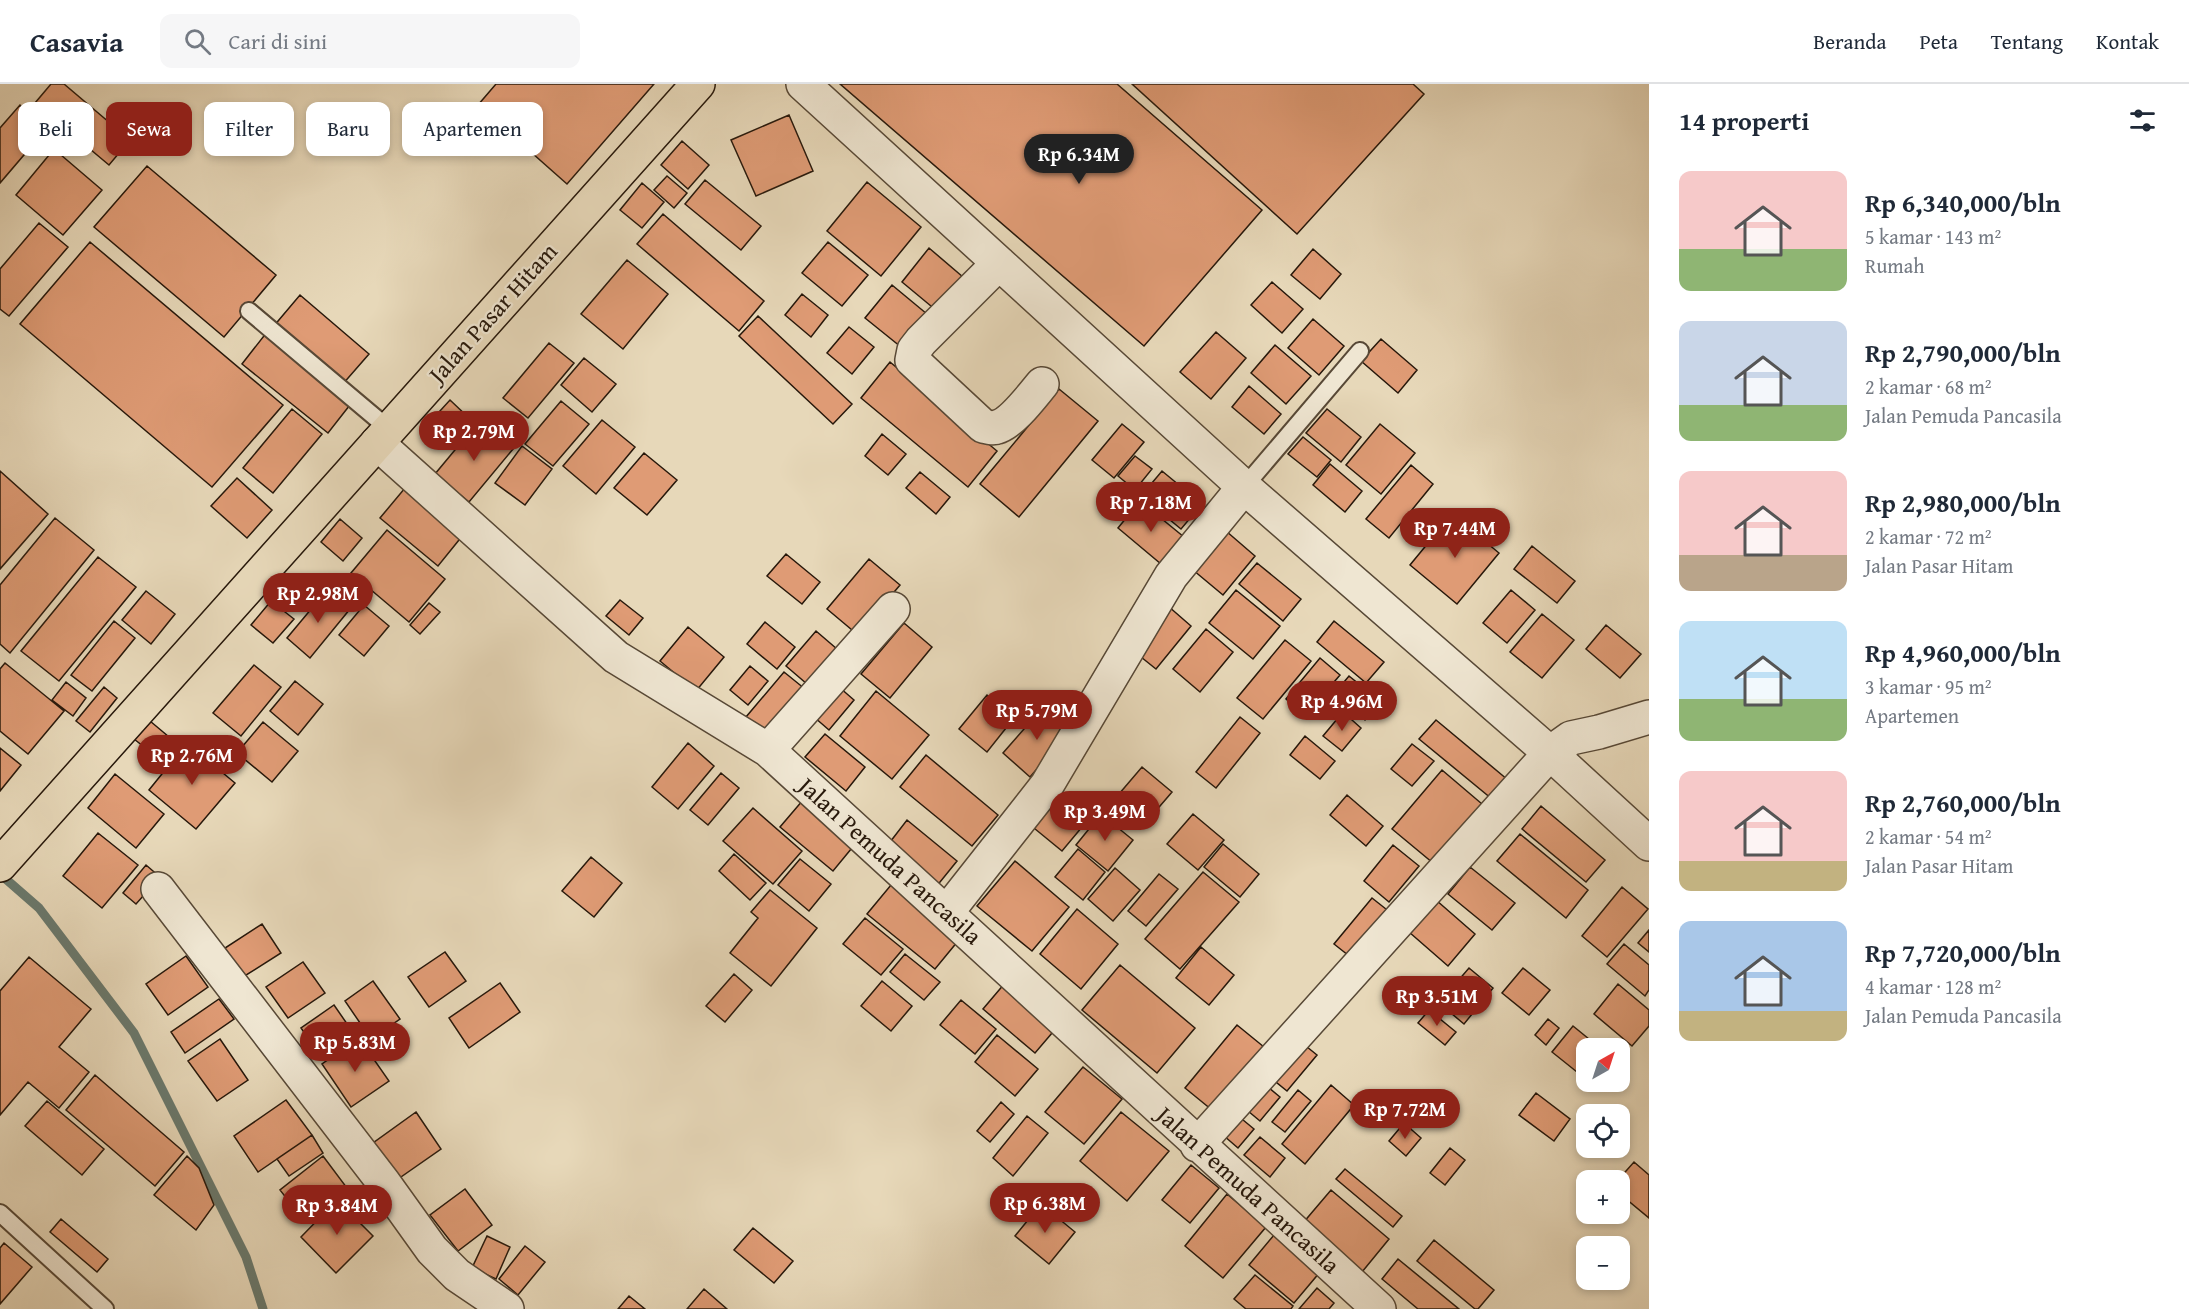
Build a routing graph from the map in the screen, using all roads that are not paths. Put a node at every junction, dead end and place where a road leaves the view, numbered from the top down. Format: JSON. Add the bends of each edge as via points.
{"nodes":[{"id":1,"x":698,"y":84,"type":"edge"},
{"id":2,"x":803,"y":84,"type":"edge"},
{"id":3,"x":999,"y":263,"type":"junction"},
{"id":4,"x":249,"y":311,"type":"dead end"},
{"id":5,"x":1360,"y":351,"type":"dead end"},
{"id":6,"x":1042,"y":384,"type":"dead end"},
{"id":7,"x":383,"y":436,"type":"junction"},
{"id":8,"x":1244,"y":487,"type":"junction"},
{"id":9,"x":893,"y":609,"type":"dead end"},
{"id":10,"x":1649,"y":717,"type":"edge"},
{"id":11,"x":768,"y":750,"type":"junction"},
{"id":12,"x":1550,"y":753,"type":"junction"},
{"id":13,"x":1649,"y":844,"type":"edge"},
{"id":14,"x":0,"y":865,"type":"edge"},
{"id":15,"x":158,"y":889,"type":"dead end"},
{"id":16,"x":947,"y":912,"type":"junction"},
{"id":17,"x":1197,"y":1145,"type":"junction"},
{"id":18,"x":0,"y":1213,"type":"edge"},
{"id":19,"x":105,"y":1309,"type":"edge"},
{"id":20,"x":507,"y":1309,"type":"edge"},
{"id":21,"x":1379,"y":1309,"type":"edge"}],
"edges":[{"from":1,"to":7,"type":"main road","name":"Jalan Pasar Hitam"},
{"from":2,"to":3,"type":"street"},
{"from":3,"to":6,"type":"street","via":[[921,341],[912,360],[983,426],[992,428],[1012,417]]},
{"from":3,"to":8,"type":"street"},
{"from":4,"to":7,"type":"lane"},
{"from":5,"to":8,"type":"lane"},
{"from":7,"to":11,"type":"street","name":"Jalan Pemuda Pancasila","via":[[616,657]]},
{"from":7,"to":14,"type":"main road","name":"Jalan Pasar Hitam"},
{"from":8,"to":12,"type":"street"},
{"from":8,"to":16,"type":"street","via":[[1171,576],[1047,785]]},
{"from":9,"to":11,"type":"street"},
{"from":10,"to":12,"type":"street","via":[[1571,738]]},
{"from":11,"to":16,"type":"street","name":"Jalan Pemuda Pancasila"},
{"from":12,"to":13,"type":"street"},
{"from":12,"to":17,"type":"street"},
{"from":15,"to":20,"type":"street","via":[[432,1250],[457,1275]]},
{"from":16,"to":17,"type":"street","name":"Jalan Pemuda Pancasila"},
{"from":17,"to":21,"type":"street","name":"Jalan Pemuda Pancasila"},
{"from":18,"to":19,"type":"lane"}]}
